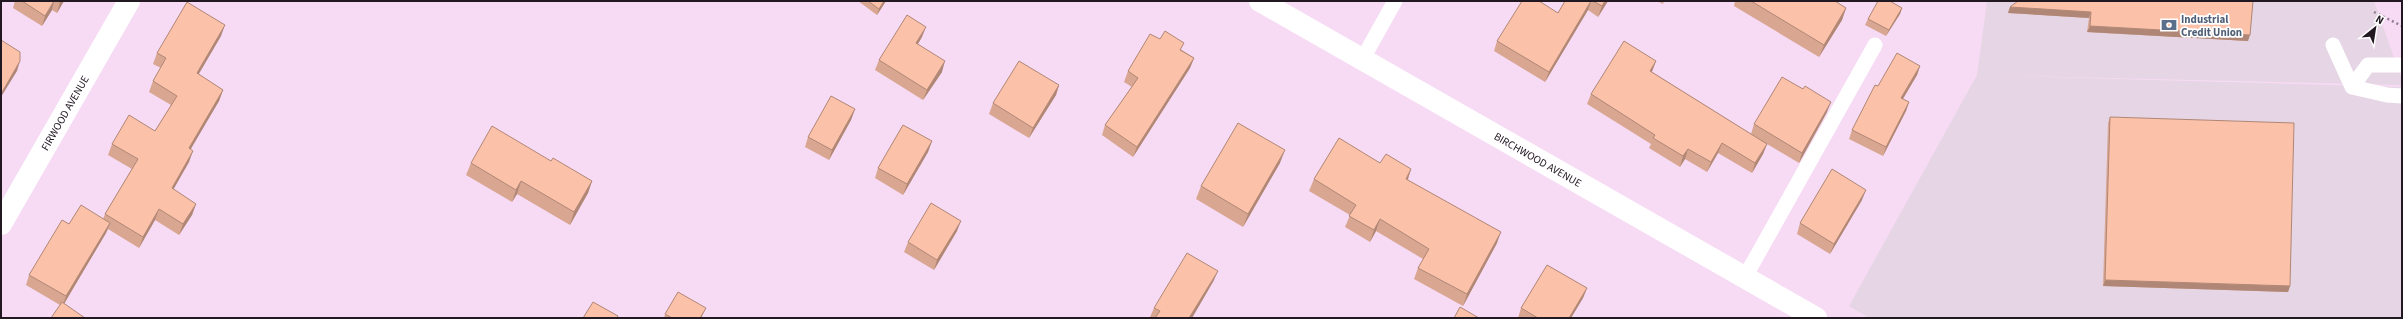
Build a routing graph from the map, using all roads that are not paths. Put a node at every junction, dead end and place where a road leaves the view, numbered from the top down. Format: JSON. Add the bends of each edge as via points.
{"nodes":[{"id":1,"x":129,"y":1,"type":"edge"},
{"id":2,"x":1260,"y":1,"type":"edge"},
{"id":3,"x":1395,"y":1,"type":"edge"},
{"id":4,"x":2333,"y":44,"type":"dead end"},
{"id":5,"x":1875,"y":45,"type":"dead end"},
{"id":6,"x":1362,"y":60,"type":"junction"},
{"id":7,"x":2402,"y":65,"type":"edge"},
{"id":8,"x":2352,"y":87,"type":"junction"},
{"id":9,"x":2402,"y":96,"type":"edge"},
{"id":10,"x":1,"y":224,"type":"edge"},
{"id":11,"x":1744,"y":278,"type":"junction"},
{"id":12,"x":1816,"y":318,"type":"edge"}],
"edges":[{"from":1,"to":10,"type":"street","name":"FIRWOOD AVENUE"},
{"from":2,"to":6,"type":"street","name":"BIRCHWOOD AVENUE"},
{"from":3,"to":6,"type":"lane"},
{"from":4,"to":8,"type":"lane"},
{"from":5,"to":11,"type":"lane"},
{"from":6,"to":11,"type":"street","name":"BIRCHWOOD AVENUE"},
{"from":7,"to":8,"type":"lane","via":[[2368,65]]},
{"from":8,"to":9,"type":"lane"},
{"from":11,"to":12,"type":"street","name":"BIRCHWOOD AVENUE"}]}
